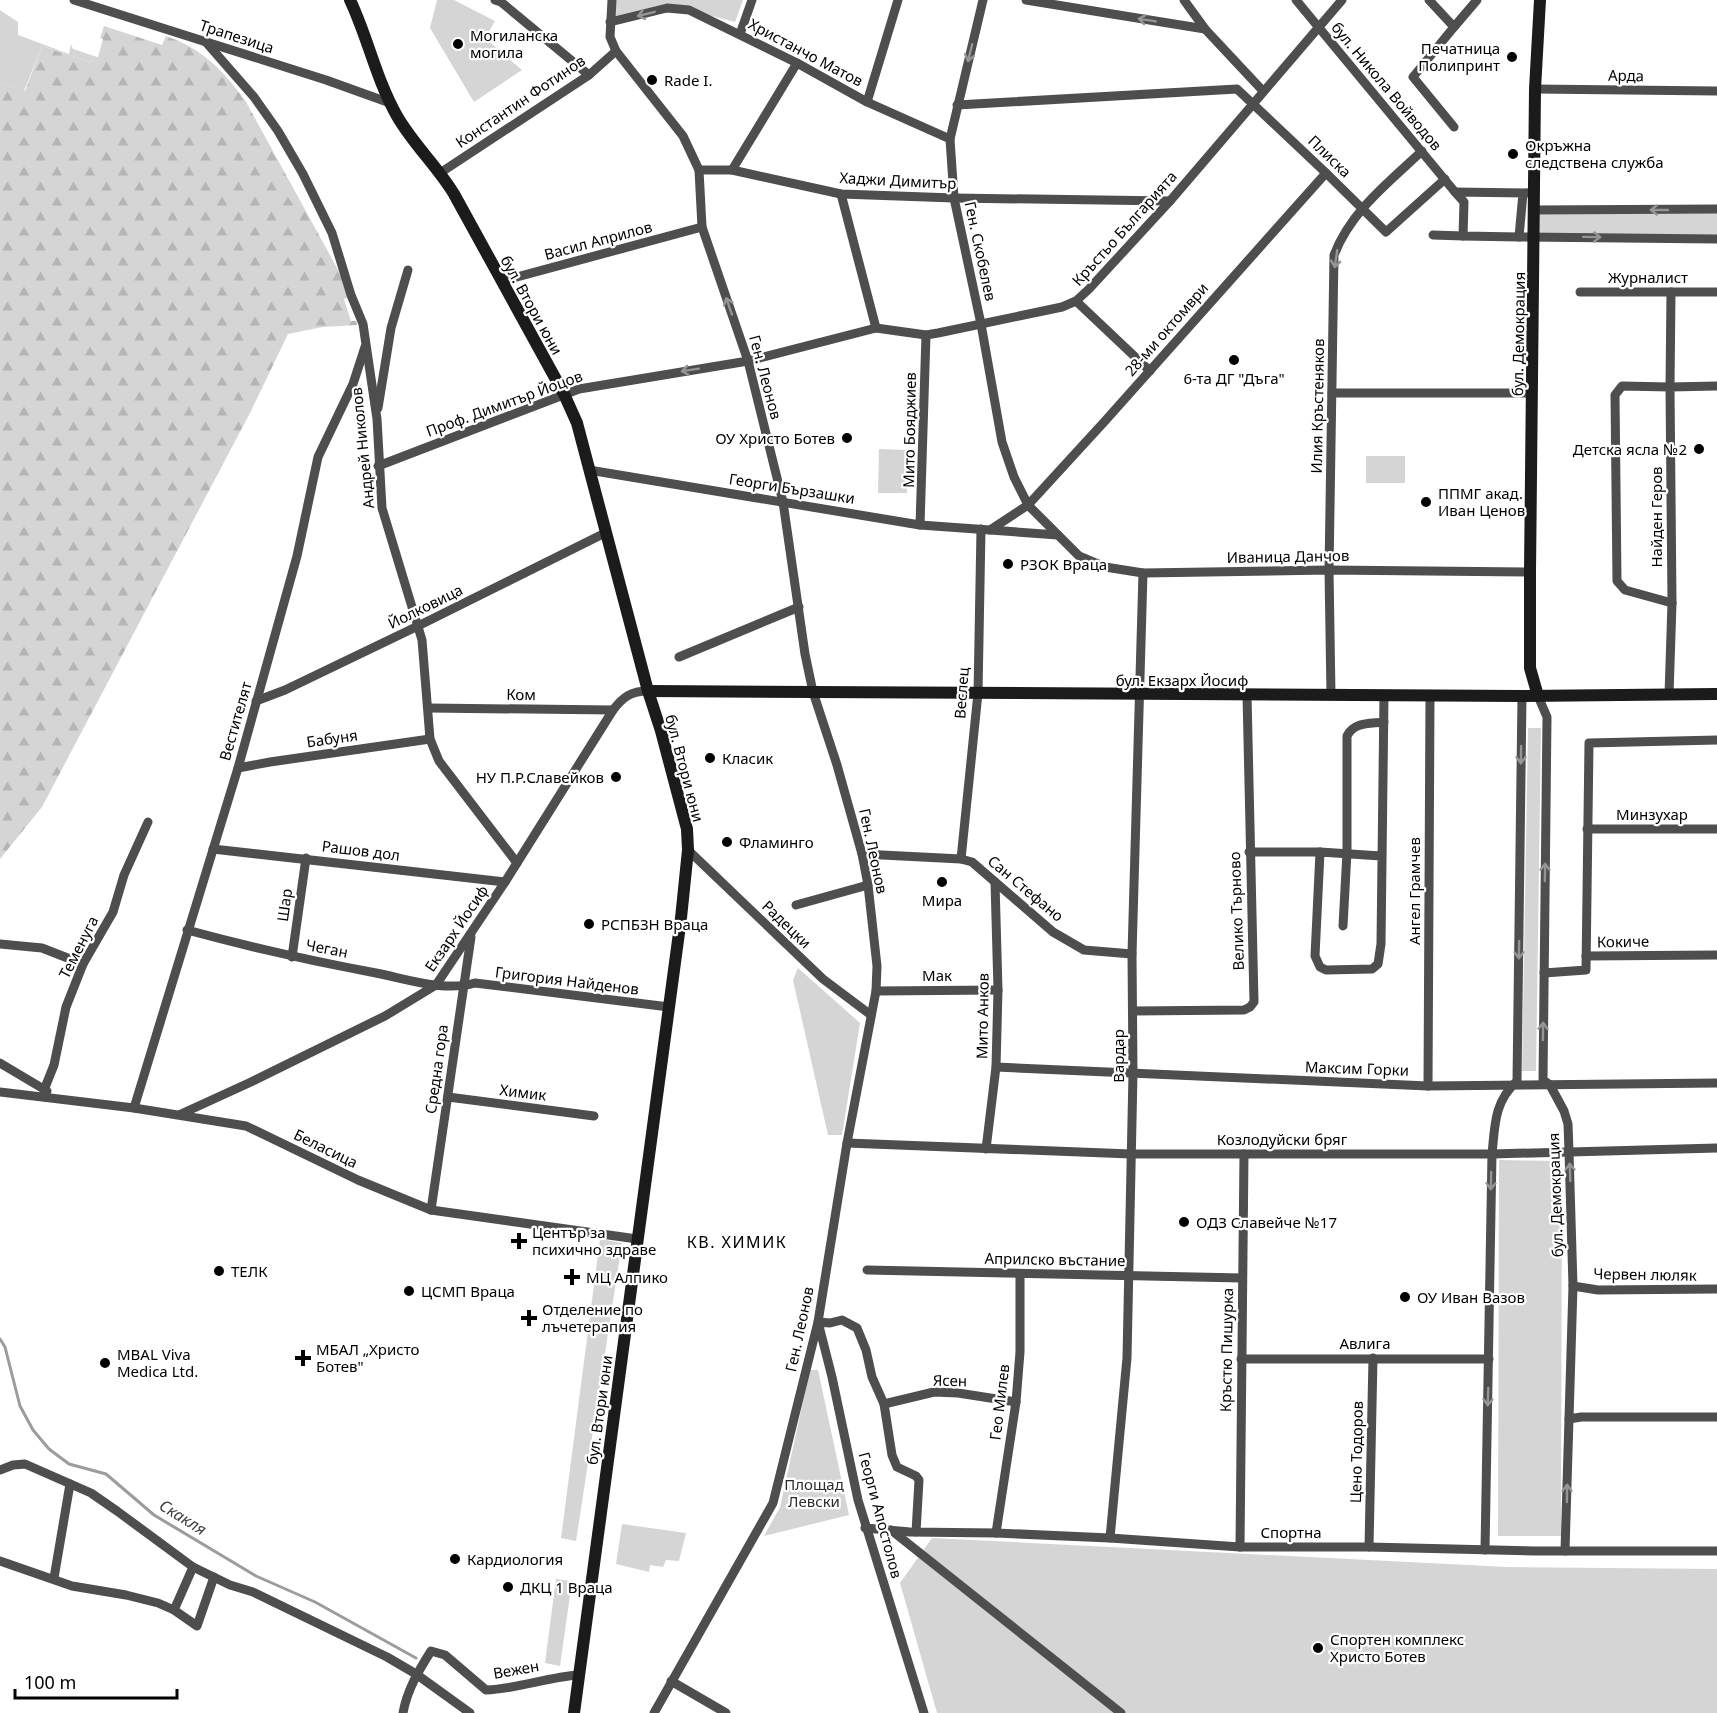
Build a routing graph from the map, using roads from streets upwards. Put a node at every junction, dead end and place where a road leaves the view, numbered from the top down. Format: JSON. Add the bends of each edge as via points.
{"nodes":[{"id":1,"x":74,"y":0,"type":"edge"},
{"id":2,"x":350,"y":0,"type":"edge"},
{"id":3,"x":612,"y":0,"type":"edge"},
{"id":4,"x":752,"y":0,"type":"edge"},
{"id":5,"x":898,"y":0,"type":"edge"},
{"id":6,"x":983,"y":0,"type":"edge"},
{"id":7,"x":1026,"y":0,"type":"edge"},
{"id":8,"x":1184,"y":0,"type":"edge"},
{"id":9,"x":1296,"y":0,"type":"edge"},
{"id":10,"x":1342,"y":0,"type":"edge"},
{"id":11,"x":1428,"y":0,"type":"edge"},
{"id":12,"x":1477,"y":0,"type":"edge"},
{"id":13,"x":1540,"y":0,"type":"edge"},
{"id":14,"x":499,"y":1,"type":"edge"},
{"id":15,"x":610,"y":22,"type":"junction"},
{"id":16,"x":1319,"y":27,"type":"junction"},
{"id":17,"x":1454,"y":27,"type":"junction"},
{"id":18,"x":1204,"y":29,"type":"junction"},
{"id":19,"x":740,"y":34,"type":"junction"},
{"id":20,"x":205,"y":41,"type":"junction"},
{"id":21,"x":616,"y":51,"type":"junction"},
{"id":22,"x":797,"y":63,"type":"junction"},
{"id":23,"x":589,"y":75,"type":"junction"},
{"id":24,"x":1237,"y":89,"type":"junction"},
{"id":25,"x":1536,"y":89,"type":"junction"},
{"id":26,"x":1263,"y":91,"type":"junction"},
{"id":27,"x":1717,"y":91,"type":"edge"},
{"id":28,"x":867,"y":102,"type":"junction"},
{"id":29,"x":390,"y":103,"type":"junction"},
{"id":30,"x":1252,"y":104,"type":"junction"},
{"id":31,"x":957,"y":105,"type":"junction"},
{"id":32,"x":1454,"y":128,"type":"dead end"},
{"id":33,"x":950,"y":138,"type":"junction"},
{"id":34,"x":1422,"y":151,"type":"junction"},
{"id":35,"x":699,"y":170,"type":"junction"},
{"id":36,"x":732,"y":170,"type":"junction"},
{"id":37,"x":440,"y":173,"type":"junction"},
{"id":38,"x":1326,"y":173,"type":"junction"},
{"id":39,"x":1445,"y":179,"type":"junction"},
{"id":40,"x":1455,"y":192,"type":"junction"},
{"id":41,"x":1529,"y":193,"type":"junction"},
{"id":42,"x":841,"y":194,"type":"junction"},
{"id":43,"x":954,"y":198,"type":"junction"},
{"id":44,"x":1170,"y":201,"type":"junction"},
{"id":45,"x":1362,"y":207,"type":"junction"},
{"id":46,"x":1717,"y":209,"type":"edge"},
{"id":47,"x":1534,"y":210,"type":"junction"},
{"id":48,"x":702,"y":228,"type":"junction"},
{"id":49,"x":1433,"y":235,"type":"dead end"},
{"id":50,"x":1463,"y":236,"type":"junction"},
{"id":51,"x":1534,"y":236,"type":"junction"},
{"id":52,"x":1518,"y":237,"type":"junction"},
{"id":53,"x":1717,"y":239,"type":"edge"},
{"id":54,"x":408,"y":270,"type":"dead end"},
{"id":55,"x":502,"y":281,"type":"junction"},
{"id":56,"x":1580,"y":292,"type":"dead end"},
{"id":57,"x":1671,"y":292,"type":"junction"},
{"id":58,"x":1717,"y":292,"type":"edge"},
{"id":59,"x":1076,"y":302,"type":"junction"},
{"id":60,"x":981,"y":324,"type":"junction"},
{"id":61,"x":876,"y":328,"type":"junction"},
{"id":62,"x":926,"y":335,"type":"junction"},
{"id":63,"x":365,"y":345,"type":"junction"},
{"id":64,"x":748,"y":361,"type":"junction"},
{"id":65,"x":1150,"y":371,"type":"junction"},
{"id":66,"x":1717,"y":386,"type":"edge"},
{"id":67,"x":1670,"y":387,"type":"junction"},
{"id":68,"x":1332,"y":393,"type":"junction"},
{"id":69,"x":1532,"y":393,"type":"junction"},
{"id":70,"x":564,"y":394,"type":"junction"},
{"id":71,"x":376,"y":419,"type":"junction"},
{"id":72,"x":378,"y":466,"type":"junction"},
{"id":73,"x":589,"y":470,"type":"junction"},
{"id":74,"x":783,"y":502,"type":"junction"},
{"id":75,"x":1028,"y":505,"type":"junction"},
{"id":76,"x":921,"y":525,"type":"junction"},
{"id":77,"x":986,"y":530,"type":"junction"},
{"id":78,"x":605,"y":533,"type":"junction"},
{"id":79,"x":1058,"y":535,"type":"junction"},
{"id":80,"x":1329,"y":570,"type":"junction"},
{"id":81,"x":1530,"y":572,"type":"junction"},
{"id":82,"x":1143,"y":573,"type":"junction"},
{"id":83,"x":1672,"y":603,"type":"junction"},
{"id":84,"x":799,"y":607,"type":"junction"},
{"id":85,"x":418,"y":626,"type":"junction"},
{"id":86,"x":679,"y":657,"type":"dead end"},
{"id":87,"x":1530,"y":668,"type":"junction"},
{"id":88,"x":648,"y":692,"type":"junction"},
{"id":89,"x":813,"y":692,"type":"junction"},
{"id":90,"x":978,"y":693,"type":"junction"},
{"id":91,"x":1717,"y":694,"type":"edge"},
{"id":92,"x":1138,"y":695,"type":"junction"},
{"id":93,"x":1246,"y":695,"type":"junction"},
{"id":94,"x":1330,"y":695,"type":"junction"},
{"id":95,"x":1384,"y":695,"type":"junction"},
{"id":96,"x":1669,"y":695,"type":"junction"},
{"id":97,"x":1430,"y":696,"type":"junction"},
{"id":98,"x":1522,"y":696,"type":"junction"},
{"id":99,"x":1538,"y":696,"type":"junction"},
{"id":100,"x":256,"y":701,"type":"junction"},
{"id":101,"x":429,"y":708,"type":"junction"},
{"id":102,"x":613,"y":710,"type":"junction"},
{"id":103,"x":1384,"y":722,"type":"junction"},
{"id":104,"x":430,"y":739,"type":"junction"},
{"id":105,"x":1717,"y":740,"type":"edge"},
{"id":106,"x":238,"y":768,"type":"junction"},
{"id":107,"x":148,"y":822,"type":"dead end"},
{"id":108,"x":1587,"y":829,"type":"junction"},
{"id":109,"x":1717,"y":829,"type":"edge"},
{"id":110,"x":213,"y":849,"type":"junction"},
{"id":111,"x":688,"y":850,"type":"junction"},
{"id":112,"x":1249,"y":852,"type":"junction"},
{"id":113,"x":1320,"y":852,"type":"junction"},
{"id":114,"x":1347,"y":852,"type":"junction"},
{"id":115,"x":862,"y":854,"type":"junction"},
{"id":116,"x":1381,"y":855,"type":"junction"},
{"id":117,"x":306,"y":858,"type":"junction"},
{"id":118,"x":961,"y":859,"type":"junction"},
{"id":119,"x":517,"y":863,"type":"junction"},
{"id":120,"x":505,"y":882,"type":"junction"},
{"id":121,"x":995,"y":882,"type":"junction"},
{"id":122,"x":868,"y":885,"type":"junction"},
{"id":123,"x":796,"y":905,"type":"dead end"},
{"id":124,"x":1344,"y":926,"type":"dead end"},
{"id":125,"x":188,"y":930,"type":"junction"},
{"id":126,"x":471,"y":932,"type":"junction"},
{"id":127,"x":0,"y":944,"type":"edge"},
{"id":128,"x":1132,"y":954,"type":"junction"},
{"id":129,"x":1717,"y":955,"type":"edge"},
{"id":130,"x":1586,"y":956,"type":"junction"},
{"id":131,"x":292,"y":957,"type":"junction"},
{"id":132,"x":83,"y":964,"type":"junction"},
{"id":133,"x":1544,"y":972,"type":"junction"},
{"id":134,"x":436,"y":985,"type":"junction"},
{"id":135,"x":463,"y":986,"type":"junction"},
{"id":136,"x":998,"y":990,"type":"junction"},
{"id":137,"x":876,"y":991,"type":"junction"},
{"id":138,"x":669,"y":1007,"type":"junction"},
{"id":139,"x":1133,"y":1011,"type":"junction"},
{"id":140,"x":870,"y":1015,"type":"junction"},
{"id":141,"x":0,"y":1063,"type":"edge"},
{"id":142,"x":996,"y":1067,"type":"junction"},
{"id":143,"x":1133,"y":1073,"type":"junction"},
{"id":144,"x":1717,"y":1083,"type":"edge"},
{"id":145,"x":1550,"y":1085,"type":"junction"},
{"id":146,"x":1428,"y":1086,"type":"junction"},
{"id":147,"x":1512,"y":1086,"type":"junction"},
{"id":148,"x":44,"y":1089,"type":"junction"},
{"id":149,"x":0,"y":1092,"type":"edge"},
{"id":150,"x":448,"y":1097,"type":"junction"},
{"id":151,"x":62,"y":1100,"type":"junction"},
{"id":152,"x":134,"y":1108,"type":"junction"},
{"id":153,"x":178,"y":1115,"type":"junction"},
{"id":154,"x":594,"y":1116,"type":"dead end"},
{"id":155,"x":847,"y":1143,"type":"junction"},
{"id":156,"x":1717,"y":1148,"type":"edge"},
{"id":157,"x":986,"y":1149,"type":"junction"},
{"id":158,"x":1569,"y":1152,"type":"junction"},
{"id":159,"x":1131,"y":1154,"type":"junction"},
{"id":160,"x":1244,"y":1154,"type":"junction"},
{"id":161,"x":1492,"y":1154,"type":"junction"},
{"id":162,"x":431,"y":1210,"type":"junction"},
{"id":163,"x":637,"y":1239,"type":"junction"},
{"id":164,"x":867,"y":1270,"type":"dead end"},
{"id":165,"x":1020,"y":1274,"type":"junction"},
{"id":166,"x":1129,"y":1275,"type":"junction"},
{"id":167,"x":1242,"y":1278,"type":"junction"},
{"id":168,"x":1573,"y":1286,"type":"junction"},
{"id":169,"x":1717,"y":1290,"type":"edge"},
{"id":170,"x":818,"y":1322,"type":"junction"},
{"id":171,"x":1373,"y":1358,"type":"junction"},
{"id":172,"x":1241,"y":1359,"type":"junction"},
{"id":173,"x":1489,"y":1359,"type":"junction"},
{"id":174,"x":1017,"y":1402,"type":"junction"},
{"id":175,"x":884,"y":1404,"type":"junction"},
{"id":176,"x":1717,"y":1417,"type":"edge"},
{"id":177,"x":1569,"y":1419,"type":"junction"},
{"id":178,"x":0,"y":1470,"type":"edge"},
{"id":179,"x":70,"y":1484,"type":"junction"},
{"id":180,"x":866,"y":1528,"type":"junction"},
{"id":181,"x":891,"y":1530,"type":"junction"},
{"id":182,"x":916,"y":1532,"type":"junction"},
{"id":183,"x":996,"y":1533,"type":"junction"},
{"id":184,"x":1110,"y":1538,"type":"junction"},
{"id":185,"x":1240,"y":1547,"type":"junction"},
{"id":186,"x":1368,"y":1547,"type":"junction"},
{"id":187,"x":1485,"y":1550,"type":"junction"},
{"id":188,"x":1565,"y":1551,"type":"junction"},
{"id":189,"x":1717,"y":1551,"type":"edge"},
{"id":190,"x":0,"y":1561,"type":"edge"},
{"id":191,"x":193,"y":1567,"type":"junction"},
{"id":192,"x":214,"y":1576,"type":"junction"},
{"id":193,"x":54,"y":1578,"type":"junction"},
{"id":194,"x":174,"y":1610,"type":"junction"},
{"id":195,"x":416,"y":1674,"type":"junction"},
{"id":196,"x":579,"y":1675,"type":"junction"},
{"id":197,"x":671,"y":1681,"type":"junction"},
{"id":198,"x":403,"y":1713,"type":"edge"},
{"id":199,"x":470,"y":1713,"type":"edge"},
{"id":200,"x":574,"y":1713,"type":"edge"},
{"id":201,"x":654,"y":1713,"type":"edge"},
{"id":202,"x":726,"y":1713,"type":"edge"},
{"id":203,"x":924,"y":1713,"type":"edge"},
{"id":204,"x":1121,"y":1713,"type":"edge"}],
"edges":[{"from":1,"to":20,"type":"street","name":"Трапезица"},
{"from":2,"to":29,"type":"street","name":"бул. Втори юни"},
{"from":3,"to":15,"type":"street","name":"Ген. Леонов"},
{"from":4,"to":19,"type":"street"},
{"from":5,"to":28,"type":"street"},
{"from":6,"to":31,"type":"street","name":"Ген. Скобелев","one_way":true},
{"from":18,"to":7,"type":"street","one_way":true},
{"from":8,"to":18,"type":"street"},
{"from":9,"to":16,"type":"street","name":"бул. Никола Войводов"},
{"from":10,"to":16,"type":"street","name":"Кръстьо Българията"},
{"from":11,"to":17,"type":"street"},
{"from":12,"to":17,"type":"street"},
{"from":13,"to":25,"type":"street","name":"бул. Демокрация"},
{"from":14,"to":23,"type":"street"},
{"from":19,"to":15,"type":"street","name":"Христанчо Матов","one_way":true,"via":[[689,10],[667,8]]},
{"from":15,"to":21,"type":"street","name":"Ген. Леонов","via":[[610,37]]},
{"from":16,"to":26,"type":"street","name":"Кръстьо Българията"},
{"from":16,"to":34,"type":"street","name":"бул. Никола Войводов"},
{"from":17,"to":32,"type":"street","via":[[1413,77]]},
{"from":18,"to":26,"type":"street"},
{"from":19,"to":22,"type":"street","name":"Христанчо Матов"},
{"from":20,"to":29,"type":"street","name":"Трапезица"},
{"from":20,"to":63,"type":"street","name":"Андрей Николов","via":[[254,97],[303,174],[332,233],[363,324]]},
{"from":21,"to":23,"type":"street","name":"Константин Фотинов"},
{"from":21,"to":35,"type":"street","name":"Ген. Леонов","via":[[683,136]]},
{"from":22,"to":28,"type":"street","name":"Христанчо Матов"},
{"from":22,"to":36,"type":"street"},
{"from":23,"to":37,"type":"street","name":"Константин Фотинов"},
{"from":24,"to":26,"type":"street"},
{"from":24,"to":30,"type":"street"},
{"from":24,"to":31,"type":"street"},
{"from":25,"to":27,"type":"street","name":"Арда"},
{"from":25,"to":41,"type":"street","name":"бул. Демокрация"},
{"from":26,"to":30,"type":"street","name":"Кръстьо Българията"},
{"from":28,"to":33,"type":"street","name":"Христанчо Матов"},
{"from":29,"to":37,"type":"street","name":"бул. Втори юни","via":[[409,136]]},
{"from":30,"to":38,"type":"street","name":"Плиска"},
{"from":30,"to":44,"type":"street","name":"Кръстьо Българията"},
{"from":31,"to":33,"type":"street","name":"Ген. Скобелев"},
{"from":33,"to":43,"type":"street","name":"Ген. Скобелев"},
{"from":34,"to":39,"type":"street","name":"бул. Никола Войводов"},
{"from":34,"to":45,"type":"street","name":"Илия Кръстеняков"},
{"from":35,"to":36,"type":"street","name":"Хаджи Димитър"},
{"from":35,"to":48,"type":"street","name":"Ген. Леонов"},
{"from":36,"to":42,"type":"street","name":"Хаджи Димитър"},
{"from":37,"to":55,"type":"street","name":"бул. Втори юни"},
{"from":38,"to":45,"type":"street","name":"Плиска"},
{"from":38,"to":65,"type":"street","name":"28-ми октомври"},
{"from":39,"to":40,"type":"street","name":"бул. Никола Войводов"},
{"from":39,"to":45,"type":"street","name":"Плиска","via":[[1386,232]]},
{"from":40,"to":41,"type":"street"},
{"from":40,"to":50,"type":"street","name":"бул. Никола Войводов","via":[[1464,202]]},
{"from":41,"to":47,"type":"street","name":"бул. Демокрация"},
{"from":41,"to":52,"type":"street"},
{"from":42,"to":43,"type":"street","name":"Хаджи Димитър"},
{"from":42,"to":61,"type":"street"},
{"from":43,"to":44,"type":"street","name":"Хаджи Димитър"},
{"from":43,"to":60,"type":"street","name":"Ген. Скобелев"},
{"from":44,"to":59,"type":"street","name":"Кръстьо Българията"},
{"from":45,"to":68,"type":"street","name":"Илия Кръстеняков","one_way":true,"via":[[1334,255]]},
{"from":46,"to":47,"type":"street","one_way":true},
{"from":47,"to":51,"type":"street","name":"бул. Демокрация"},
{"from":48,"to":55,"type":"street","name":"Васил Априлов"},
{"from":64,"to":48,"type":"street","name":"Ген. Леонов","one_way":true},
{"from":49,"to":50,"type":"street"},
{"from":50,"to":52,"type":"street"},
{"from":51,"to":52,"type":"street"},
{"from":51,"to":53,"type":"street","one_way":true},
{"from":51,"to":69,"type":"street","name":"бул. Демокрация"},
{"from":54,"to":71,"type":"street","via":[[391,328]]},
{"from":55,"to":70,"type":"street","name":"бул. Втори юни"},
{"from":56,"to":57,"type":"street","name":"Журналист"},
{"from":57,"to":58,"type":"street","name":"Журналист"},
{"from":57,"to":67,"type":"street","name":"Найден Геров"},
{"from":59,"to":60,"type":"street","name":"Кръстьо Българията"},
{"from":59,"to":65,"type":"street"},
{"from":60,"to":62,"type":"street","name":"Кръстьо Българията"},
{"from":60,"to":75,"type":"street","name":"Ген. Скобелев","via":[[1002,442]]},
{"from":61,"to":62,"type":"street","name":"Кръстьо Българията"},
{"from":61,"to":64,"type":"street","name":"Кръстьо Българията"},
{"from":62,"to":76,"type":"street","name":"Мито Бояджиев"},
{"from":63,"to":71,"type":"street","name":"Андрей Николов"},
{"from":63,"to":100,"type":"street","name":"Вестителят","via":[[353,384],[318,457],[297,556]]},
{"from":64,"to":70,"type":"street","name":"Проф. Димитър Йоцов","one_way":true},
{"from":64,"to":74,"type":"street","name":"Ген. Леонов"},
{"from":65,"to":75,"type":"street","name":"28-ми октомври"},
{"from":66,"to":67,"type":"street"},
{"from":67,"to":83,"type":"street","name":"Найден Геров"},
{"from":67,"to":83,"type":"street","via":[[1622,386],[1615,395],[1617,581],[1625,590]]},
{"from":68,"to":69,"type":"street"},
{"from":68,"to":80,"type":"street","name":"Илия Кръстеняков"},
{"from":69,"to":81,"type":"street","name":"бул. Демокрация"},
{"from":70,"to":72,"type":"street","name":"Проф. Димитър Йоцов"},
{"from":70,"to":73,"type":"street","name":"бул. Втори юни","via":[[577,423]]},
{"from":71,"to":72,"type":"street","name":"Андрей Николов"},
{"from":72,"to":85,"type":"street","name":"Андрей Николов","via":[[382,508]]},
{"from":73,"to":74,"type":"street","name":"Георги Бързашки"},
{"from":73,"to":78,"type":"street","name":"бул. Втори юни"},
{"from":74,"to":76,"type":"street","name":"Георги Бързашки"},
{"from":74,"to":84,"type":"street","name":"Ген. Леонов"},
{"from":75,"to":77,"type":"street","name":"28-ми октомври"},
{"from":75,"to":79,"type":"street","name":"Ген. Скобелев"},
{"from":76,"to":77,"type":"street","name":"Георги Бързашки"},
{"from":77,"to":79,"type":"street","name":"Георги Бързашки"},
{"from":77,"to":90,"type":"street","name":"Веслец"},
{"from":78,"to":85,"type":"street","name":"Йолковица"},
{"from":78,"to":88,"type":"street","name":"бул. Втори юни"},
{"from":79,"to":82,"type":"street","name":"Иваница Данчов","via":[[1079,556],[1105,567]]},
{"from":80,"to":81,"type":"street","name":"Иваница Данчов"},
{"from":80,"to":82,"type":"street","name":"Иваница Данчов"},
{"from":80,"to":94,"type":"street","name":"Илия Кръстеняков"},
{"from":81,"to":87,"type":"street","name":"бул. Демокрация"},
{"from":82,"to":92,"type":"street","name":"Вардар"},
{"from":83,"to":96,"type":"street","name":"Найден Геров"},
{"from":84,"to":86,"type":"street"},
{"from":84,"to":89,"type":"street","name":"Ген. Леонов"},
{"from":85,"to":100,"type":"street","name":"Йолковица"},
{"from":85,"to":101,"type":"street","name":"Андрей Николов"},
{"from":87,"to":98,"type":"street","name":"бул. Демокрация"},
{"from":87,"to":99,"type":"street","name":"бул. Демокрация"},
{"from":88,"to":89,"type":"street","name":"бул. Екзарх Йосиф"},
{"from":88,"to":102,"type":"street","name":"Екзарх Йосиф","via":[[635,691]]},
{"from":88,"to":111,"type":"street","name":"бул. Втори юни","via":[[682,809]]},
{"from":89,"to":90,"type":"street","name":"бул. Екзарх Йосиф"},
{"from":89,"to":115,"type":"street","name":"Ген. Леонов"},
{"from":90,"to":92,"type":"street","name":"бул. Екзарх Йосиф"},
{"from":90,"to":118,"type":"street","name":"Веслец"},
{"from":91,"to":96,"type":"street","name":"бул. Екзарх Йосиф"},
{"from":92,"to":93,"type":"street","name":"бул. Екзарх Йосиф"},
{"from":92,"to":128,"type":"street","name":"Вардар"},
{"from":93,"to":94,"type":"street","name":"бул. Екзарх Йосиф"},
{"from":93,"to":112,"type":"street","name":"Велико Търново"},
{"from":94,"to":95,"type":"street","name":"бул. Екзарх Йосиф"},
{"from":95,"to":97,"type":"street","name":"бул. Екзарх Йосиф"},
{"from":95,"to":103,"type":"street"},
{"from":96,"to":99,"type":"street","name":"бул. Екзарх Йосиф"},
{"from":97,"to":98,"type":"street","name":"бул. Екзарх Йосиф"},
{"from":97,"to":146,"type":"street","name":"Ангел Грамчев"},
{"from":98,"to":99,"type":"street","name":"бул. Екзарх Йосиф"},
{"from":98,"to":147,"type":"street","name":"бул. Демокрация","one_way":true,"via":[[1517,1081]]},
{"from":133,"to":99,"type":"street","name":"бул. Демокрация","one_way":true,"via":[[1547,722]]},
{"from":100,"to":106,"type":"street","name":"Вестителят"},
{"from":101,"to":102,"type":"street","name":"Ком"},
{"from":101,"to":104,"type":"street","name":"Андрей Николов"},
{"from":102,"to":119,"type":"street","name":"Екзарх Йосиф"},
{"from":103,"to":114,"type":"street","via":[[1356,726],[1347,736]]},
{"from":103,"to":116,"type":"street"},
{"from":104,"to":106,"type":"street","name":"Бабуня"},
{"from":104,"to":119,"type":"street","name":"Андрей Николов","via":[[439,761]]},
{"from":105,"to":108,"type":"street","via":[[1589,743]]},
{"from":106,"to":110,"type":"street","name":"Вестителят"},
{"from":107,"to":132,"type":"street","name":"Теменуга","via":[[124,875],[113,912]]},
{"from":108,"to":109,"type":"street","name":"Минзухар"},
{"from":108,"to":130,"type":"street"},
{"from":110,"to":117,"type":"street","name":"Рашов дол"},
{"from":110,"to":125,"type":"street","name":"Вестителят"},
{"from":111,"to":138,"type":"street","name":"бул. Втори юни"},
{"from":111,"to":140,"type":"street","name":"Радецки","via":[[823,979]]},
{"from":112,"to":113,"type":"street"},
{"from":112,"to":139,"type":"street","name":"Велико Търново","via":[[1254,1002],[1245,1010]]},
{"from":113,"to":114,"type":"street"},
{"from":113,"to":116,"type":"street","via":[[1315,956],[1326,970],[1372,969],[1378,964]]},
{"from":114,"to":116,"type":"street"},
{"from":114,"to":124,"type":"street"},
{"from":115,"to":118,"type":"street","name":"Сан Стефано"},
{"from":115,"to":122,"type":"street","name":"Ген. Леонов"},
{"from":117,"to":120,"type":"street","name":"Рашов дол"},
{"from":117,"to":131,"type":"street","name":"Шар"},
{"from":118,"to":121,"type":"street","name":"Сан Стефано","via":[[972,862]]},
{"from":119,"to":120,"type":"street","name":"Екзарх Йосиф"},
{"from":120,"to":126,"type":"street","name":"Екзарх Йосиф"},
{"from":121,"to":128,"type":"street","name":"Сан Стефано","via":[[1053,932],[1084,950]]},
{"from":121,"to":136,"type":"street","name":"Мито Анков"},
{"from":122,"to":123,"type":"street"},
{"from":122,"to":137,"type":"street","name":"Ген. Леонов"},
{"from":125,"to":131,"type":"street","name":"Чеган"},
{"from":125,"to":152,"type":"street","name":"Вестителят"},
{"from":126,"to":134,"type":"street","name":"Екзарх Йосиф"},
{"from":126,"to":135,"type":"street","name":"Средна гора"},
{"from":127,"to":132,"type":"street","via":[[42,948]]},
{"from":128,"to":139,"type":"street","name":"Вардар"},
{"from":129,"to":130,"type":"street","name":"Кокиче"},
{"from":130,"to":133,"type":"street","name":"Кокиче","via":[[1586,970]]},
{"from":131,"to":134,"type":"street","name":"Чеган"},
{"from":132,"to":148,"type":"street","name":"Теменуга","via":[[66,1007],[54,1065]]},
{"from":145,"to":133,"type":"street","name":"бул. Демокрация","one_way":true,"via":[[1543,1080]]},
{"from":134,"to":135,"type":"street","name":"Чеган"},
{"from":134,"to":153,"type":"street","name":"Екзарх Йосиф","via":[[385,1016]]},
{"from":135,"to":138,"type":"street","name":"Григория Найденов","via":[[475,983]]},
{"from":135,"to":150,"type":"street","name":"Средна гора"},
{"from":136,"to":137,"type":"street","name":"Мак"},
{"from":136,"to":142,"type":"street","name":"Мито Анков"},
{"from":137,"to":140,"type":"street","name":"Ген. Леонов"},
{"from":138,"to":163,"type":"street","name":"бул. Втори юни"},
{"from":139,"to":143,"type":"street","name":"Вардар"},
{"from":140,"to":155,"type":"street","name":"Ген. Леонов"},
{"from":141,"to":148,"type":"street"},
{"from":142,"to":143,"type":"street","name":"Максим Горки"},
{"from":142,"to":157,"type":"street","name":"Мито Анков"},
{"from":143,"to":146,"type":"street","name":"Максим Горки"},
{"from":143,"to":159,"type":"street","name":"Вардар"},
{"from":144,"to":145,"type":"street","name":"Максим Горки"},
{"from":145,"to":147,"type":"street","name":"Максим Горки"},
{"from":145,"to":158,"type":"street","name":"бул. Демокрация","via":[[1566,1118]]},
{"from":146,"to":147,"type":"street","name":"Максим Горки"},
{"from":147,"to":161,"type":"street","name":"бул. Демокрация","via":[[1498,1109]]},
{"from":148,"to":151,"type":"street"},
{"from":149,"to":151,"type":"street","name":"Беласица"},
{"from":150,"to":154,"type":"street","name":"Химик"},
{"from":150,"to":162,"type":"street","name":"Средна гора"},
{"from":151,"to":152,"type":"street","name":"Беласица"},
{"from":152,"to":153,"type":"street","name":"Беласица"},
{"from":153,"to":162,"type":"street","name":"Беласица","via":[[246,1126]]},
{"from":155,"to":157,"type":"street","name":"Козлодуйски бряг"},
{"from":155,"to":170,"type":"street","name":"Ген. Леонов"},
{"from":156,"to":158,"type":"street","name":"Козлодуйски бряг"},
{"from":157,"to":159,"type":"street","name":"Козлодуйски бряг"},
{"from":158,"to":161,"type":"street","name":"Козлодуйски бряг"},
{"from":168,"to":158,"type":"street","name":"бул. Демокрация","one_way":true},
{"from":159,"to":160,"type":"street","name":"Козлодуйски бряг"},
{"from":159,"to":166,"type":"street","name":"Вардар"},
{"from":160,"to":161,"type":"street","name":"Козлодуйски бряг"},
{"from":160,"to":167,"type":"street","name":"Кръстю Пишурка"},
{"from":161,"to":173,"type":"street","name":"бул. Демокрация","one_way":true},
{"from":162,"to":163,"type":"street","name":"Беласица"},
{"from":163,"to":196,"type":"street","name":"бул. Втори юни"},
{"from":164,"to":165,"type":"street","name":"Априлско въстание"},
{"from":165,"to":166,"type":"street","name":"Априлско въстание"},
{"from":165,"to":174,"type":"street","name":"Гео Милев"},
{"from":166,"to":167,"type":"street","name":"Априлско въстание"},
{"from":166,"to":184,"type":"street","name":"Вардар","via":[[1127,1359]]},
{"from":167,"to":172,"type":"street","name":"Кръстю Пишурка"},
{"from":168,"to":169,"type":"street","name":"Червен люляк","via":[[1598,1290]]},
{"from":168,"to":177,"type":"street","name":"бул. Демокрация"},
{"from":170,"to":175,"type":"street","via":[[842,1320],[857,1328]]},
{"from":170,"to":180,"type":"street","name":"Георги Апостолов"},
{"from":170,"to":197,"type":"street","name":"Ген. Леонов","via":[[773,1503]]},
{"from":171,"to":172,"type":"street","name":"Авлига"},
{"from":171,"to":173,"type":"street","name":"Авлига"},
{"from":171,"to":186,"type":"street","name":"Цено Тодоров"},
{"from":172,"to":185,"type":"street","name":"Кръстю Пишурка"},
{"from":173,"to":187,"type":"street","name":"бул. Демокрация","one_way":true},
{"from":174,"to":175,"type":"street","name":"Ясен","via":[[934,1392]]},
{"from":174,"to":183,"type":"street","name":"Гео Милев"},
{"from":175,"to":182,"type":"street","via":[[897,1467],[919,1480]]},
{"from":176,"to":177,"type":"street"},
{"from":188,"to":177,"type":"street","name":"бул. Демокрация","one_way":true},
{"from":178,"to":179,"type":"street","via":[[25,1464]]},
{"from":179,"to":191,"type":"street","via":[[117,1510]]},
{"from":179,"to":193,"type":"street"},
{"from":180,"to":181,"type":"street","name":"Спортна"},
{"from":180,"to":203,"type":"street","name":"Георги Апостолов"},
{"from":181,"to":182,"type":"street","name":"Спортна"},
{"from":181,"to":204,"type":"street"},
{"from":182,"to":183,"type":"street","name":"Спортна"},
{"from":183,"to":184,"type":"street","name":"Спортна"},
{"from":184,"to":185,"type":"street","name":"Спортна"},
{"from":185,"to":186,"type":"street","name":"Спортна"},
{"from":186,"to":187,"type":"street","name":"Спортна"},
{"from":187,"to":188,"type":"street","name":"Спортна"},
{"from":188,"to":189,"type":"street","name":"Спортна"},
{"from":190,"to":193,"type":"street"},
{"from":191,"to":192,"type":"street"},
{"from":191,"to":194,"type":"street"},
{"from":192,"to":194,"type":"street","via":[[198,1626]]},
{"from":192,"to":195,"type":"street"},
{"from":193,"to":194,"type":"street","via":[[72,1586],[141,1598]]},
{"from":195,"to":196,"type":"street","name":"Вежен","via":[[431,1651],[445,1655],[486,1689]]},
{"from":195,"to":198,"type":"street","name":"Вежен"},
{"from":195,"to":199,"type":"street"},
{"from":196,"to":200,"type":"street","name":"бул. Втори юни"},
{"from":197,"to":201,"type":"street","name":"Ген. Леонов"},
{"from":197,"to":202,"type":"street"}]}
